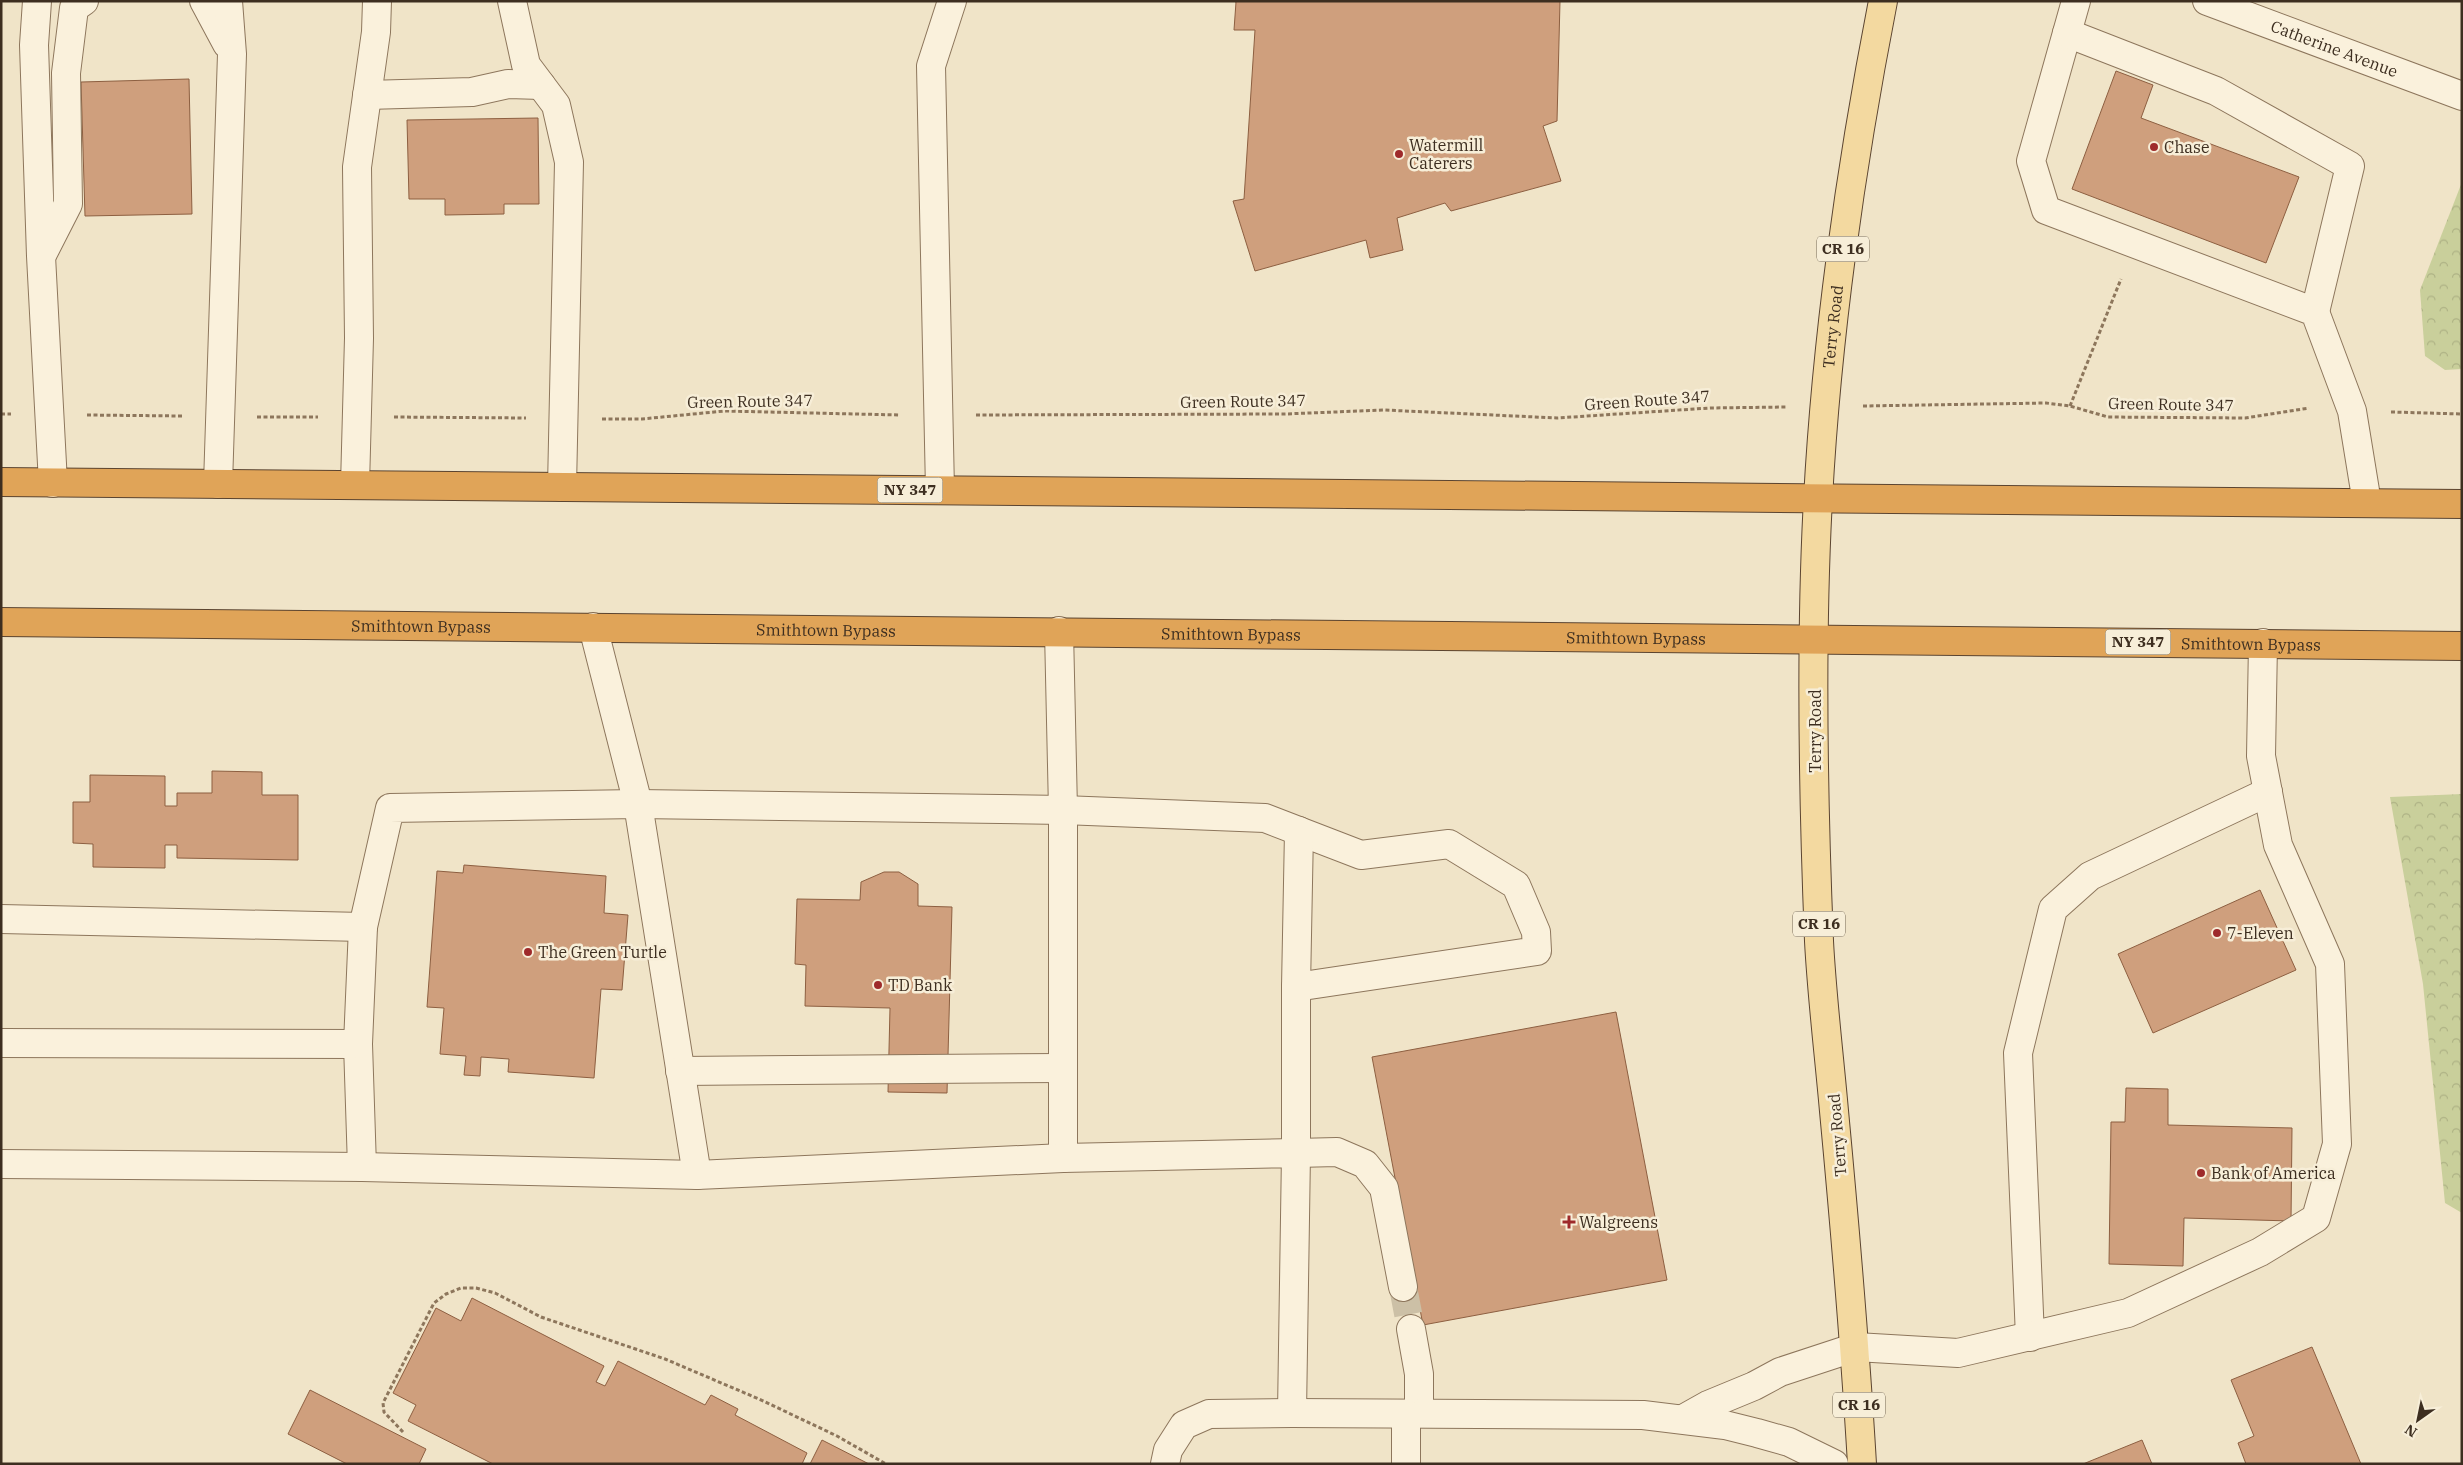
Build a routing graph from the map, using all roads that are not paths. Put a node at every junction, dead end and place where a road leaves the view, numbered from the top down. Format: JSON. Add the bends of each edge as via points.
{"nodes":[{"id":1,"x":37,"y":1,"type":"edge"},
{"id":2,"x":84,"y":1,"type":"edge"},
{"id":3,"x":204,"y":1,"type":"edge"},
{"id":4,"x":228,"y":1,"type":"edge"},
{"id":5,"x":377,"y":1,"type":"edge"},
{"id":6,"x":512,"y":1,"type":"edge"},
{"id":7,"x":952,"y":1,"type":"edge"},
{"id":8,"x":1883,"y":1,"type":"edge"},
{"id":9,"x":2076,"y":1,"type":"edge"},
{"id":10,"x":2207,"y":1,"type":"edge"},
{"id":11,"x":2067,"y":33,"type":"junction"},
{"id":12,"x":232,"y":54,"type":"junction"},
{"id":13,"x":541,"y":85,"type":"junction"},
{"id":14,"x":367,"y":94,"type":"junction"},
{"id":15,"x":2462,"y":96,"type":"edge"},
{"id":16,"x":41,"y":256,"type":"junction"},
{"id":17,"x":2314,"y":312,"type":"junction"},
{"id":18,"x":1,"y":482,"type":"edge"},
{"id":19,"x":53,"y":483,"type":"junction"},
{"id":20,"x":218,"y":484,"type":"junction"},
{"id":21,"x":354,"y":485,"type":"junction"},
{"id":22,"x":562,"y":487,"type":"junction"},
{"id":23,"x":940,"y":490,"type":"junction"},
{"id":24,"x":1818,"y":500,"type":"junction"},
{"id":25,"x":2367,"y":503,"type":"junction"},
{"id":26,"x":2462,"y":504,"type":"edge"},
{"id":27,"x":1,"y":622,"type":"edge"},
{"id":28,"x":593,"y":627,"type":"junction"},
{"id":29,"x":1059,"y":631,"type":"junction"},
{"id":30,"x":1814,"y":639,"type":"junction"},
{"id":31,"x":2263,"y":643,"type":"junction"},
{"id":32,"x":2462,"y":646,"type":"edge"},
{"id":33,"x":2268,"y":792,"type":"junction"},
{"id":34,"x":638,"y":804,"type":"junction"},
{"id":35,"x":1063,"y":810,"type":"junction"},
{"id":36,"x":1299,"y":831,"type":"junction"},
{"id":37,"x":1,"y":919,"type":"edge"},
{"id":38,"x":363,"y":927,"type":"junction"},
{"id":39,"x":1296,"y":987,"type":"junction"},
{"id":40,"x":1,"y":1043,"type":"edge"},
{"id":41,"x":358,"y":1044,"type":"junction"},
{"id":42,"x":1062,"y":1068,"type":"junction"},
{"id":43,"x":680,"y":1071,"type":"junction"},
{"id":44,"x":1296,"y":1153,"type":"junction"},
{"id":45,"x":1063,"y":1158,"type":"junction"},
{"id":46,"x":1,"y":1164,"type":"edge"},
{"id":47,"x":362,"y":1168,"type":"junction"},
{"id":48,"x":697,"y":1175,"type":"junction"},
{"id":49,"x":1403,"y":1286,"type":"tunnel mouth"},
{"id":50,"x":1411,"y":1329,"type":"tunnel mouth"},
{"id":51,"x":2030,"y":1337,"type":"junction"},
{"id":52,"x":1856,"y":1347,"type":"junction"},
{"id":53,"x":1292,"y":1413,"type":"junction"},
{"id":54,"x":1413,"y":1414,"type":"junction"},
{"id":55,"x":1683,"y":1419,"type":"junction"},
{"id":56,"x":1165,"y":1464,"type":"edge"},
{"id":57,"x":1406,"y":1464,"type":"edge"},
{"id":58,"x":1834,"y":1464,"type":"edge"},
{"id":59,"x":1862,"y":1464,"type":"edge"}],
"edges":[{"from":1,"to":16,"type":"street","via":[[34,45]]},
{"from":2,"to":16,"type":"street","via":[[74,8],[66,73],[68,204]]},
{"from":3,"to":12,"type":"street"},
{"from":4,"to":12,"type":"street"},
{"from":5,"to":14,"type":"street"},
{"from":6,"to":13,"type":"street","via":[[526,65]]},
{"from":7,"to":23,"type":"street","via":[[930,66]]},
{"from":8,"to":24,"type":"main road","name":"Terry Road","number":"CR 16","via":[[1836,300]]},
{"from":9,"to":11,"type":"street"},
{"from":10,"to":15,"type":"street","name":"Catherine Avenue"},
{"from":11,"to":17,"type":"street","via":[[2216,91],[2350,166]]},
{"from":11,"to":17,"type":"street","via":[[2032,161],[2046,210]]},
{"from":12,"to":20,"type":"street"},
{"from":13,"to":14,"type":"street","via":[[508,84],[472,92]]},
{"from":13,"to":22,"type":"street","via":[[556,105],[568,162]]},
{"from":14,"to":21,"type":"street","via":[[357,167],[359,367]]},
{"from":16,"to":19,"type":"street"},
{"from":17,"to":25,"type":"street","via":[[2352,410]]},
{"from":18,"to":19,"type":"highway","number":"NY 347"},
{"from":19,"to":20,"type":"highway","number":"NY 347"},
{"from":20,"to":21,"type":"highway","number":"NY 347"},
{"from":21,"to":22,"type":"highway","number":"NY 347"},
{"from":22,"to":23,"type":"highway","number":"NY 347"},
{"from":23,"to":24,"type":"highway","number":"NY 347"},
{"from":24,"to":25,"type":"highway","number":"NY 347"},
{"from":24,"to":30,"type":"main road","name":"Terry Road","number":"CR 16"},
{"from":25,"to":26,"type":"highway","number":"NY 347"},
{"from":27,"to":28,"type":"highway","name":"Smithtown Bypass","number":"NY 347"},
{"from":28,"to":29,"type":"highway","name":"Smithtown Bypass","number":"NY 347"},
{"from":28,"to":34,"type":"street"},
{"from":29,"to":30,"type":"highway","name":"Smithtown Bypass","number":"NY 347"},
{"from":29,"to":35,"type":"street"},
{"from":30,"to":31,"type":"highway","name":"Smithtown Bypass","number":"NY 347"},
{"from":30,"to":52,"type":"main road","name":"Terry Road","number":"CR 16","via":[[1814,768],[1820,945]]},
{"from":31,"to":32,"type":"highway","name":"Smithtown Bypass","number":"NY 347"},
{"from":31,"to":33,"type":"street","via":[[2261,756]]},
{"from":33,"to":51,"type":"street","via":[[2090,876],[2053,909],[2018,1053]]},
{"from":33,"to":51,"type":"street","via":[[2278,845],[2330,964],[2337,1144],[2316,1218],[2260,1252],[2128,1313]]},
{"from":34,"to":35,"type":"street"},
{"from":34,"to":38,"type":"street","via":[[390,808]]},
{"from":34,"to":43,"type":"street"},
{"from":35,"to":36,"type":"street","via":[[1265,818]]},
{"from":35,"to":42,"type":"street"},
{"from":36,"to":39,"type":"street"},
{"from":36,"to":39,"type":"street","via":[[1361,855],[1449,844],[1516,885],[1536,932],[1537,951]]},
{"from":37,"to":38,"type":"street"},
{"from":38,"to":41,"type":"street"},
{"from":39,"to":44,"type":"street"},
{"from":40,"to":41,"type":"street"},
{"from":41,"to":47,"type":"street"},
{"from":42,"to":43,"type":"street"},
{"from":42,"to":45,"type":"street"},
{"from":43,"to":48,"type":"street"},
{"from":44,"to":45,"type":"street"},
{"from":44,"to":49,"type":"street","via":[[1337,1152],[1365,1164],[1384,1188]]},
{"from":44,"to":53,"type":"street"},
{"from":45,"to":48,"type":"street"},
{"from":46,"to":47,"type":"street"},
{"from":47,"to":48,"type":"street"},
{"from":50,"to":54,"type":"street","via":[[1418,1374]]},
{"from":51,"to":52,"type":"street","via":[[1958,1353]]},
{"from":52,"to":55,"type":"street","via":[[1780,1372]]},
{"from":52,"to":59,"type":"main road","name":"Terry Road","number":"CR 16"},
{"from":53,"to":54,"type":"street"},
{"from":53,"to":56,"type":"street","via":[[1209,1414],[1184,1425],[1168,1450]]},
{"from":54,"to":55,"type":"street","via":[[1643,1415]]},
{"from":54,"to":57,"type":"street"},
{"from":55,"to":58,"type":"street","via":[[1725,1425],[1790,1442]]}]}
